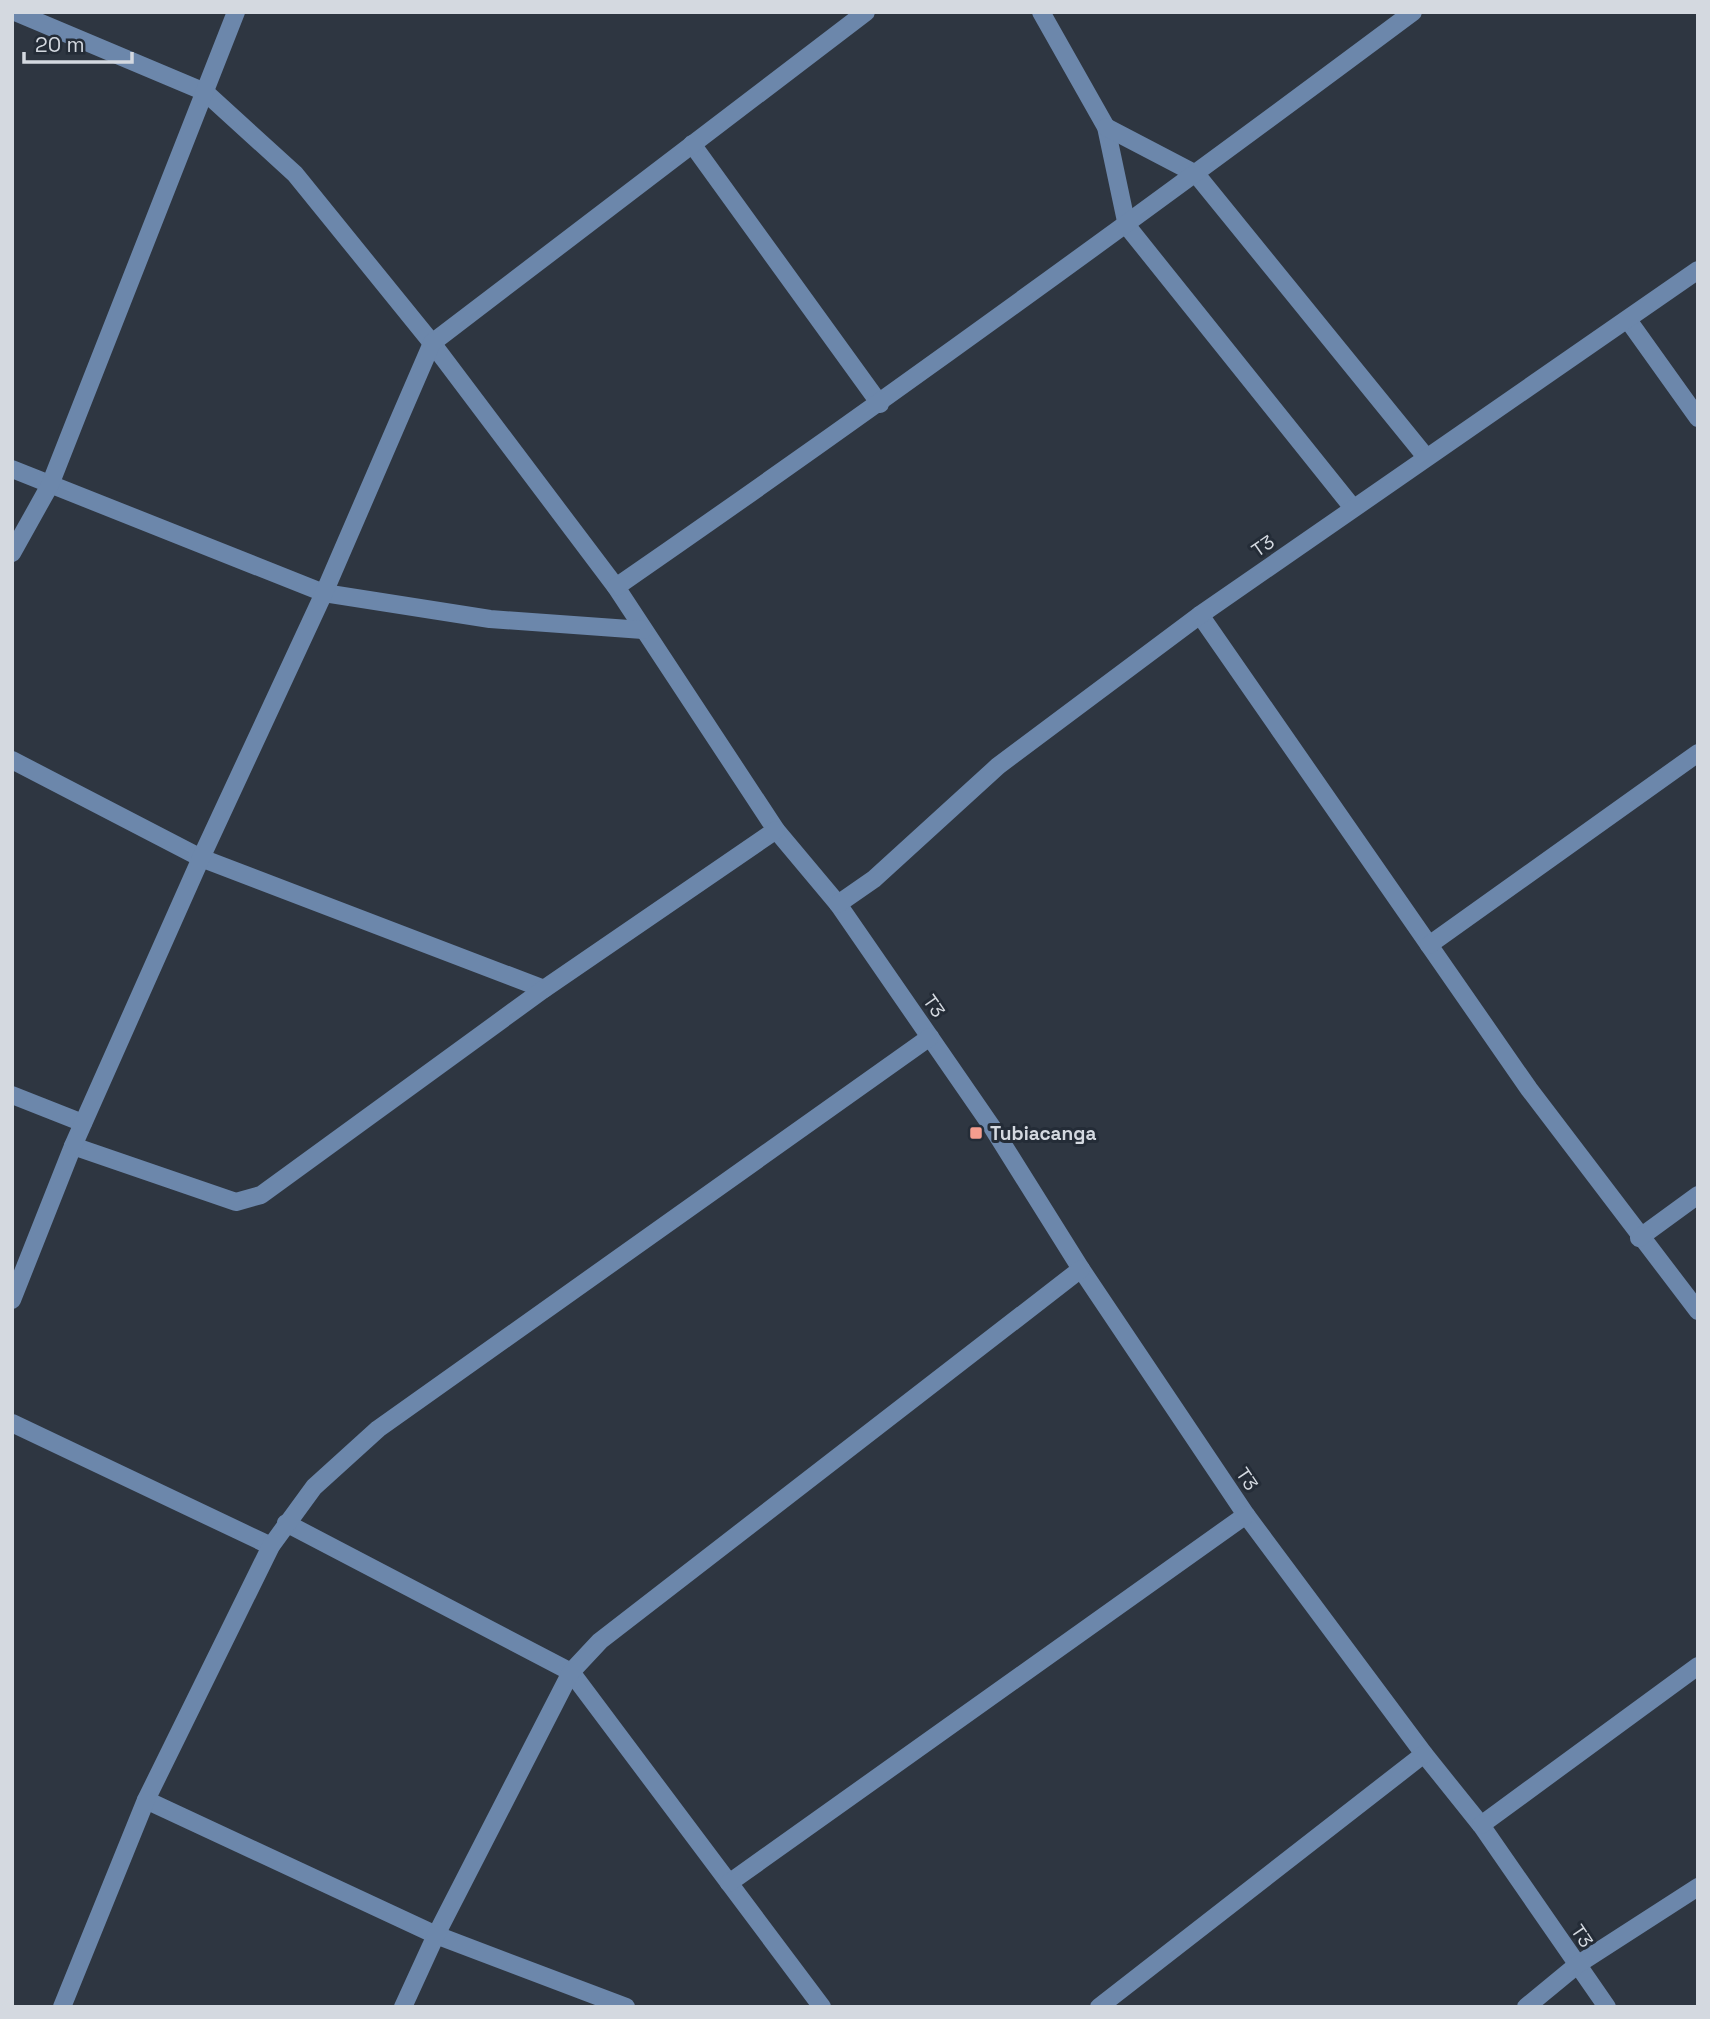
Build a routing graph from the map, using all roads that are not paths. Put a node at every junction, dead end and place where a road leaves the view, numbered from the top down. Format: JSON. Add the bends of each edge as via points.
{"nodes":[{"id":1,"x":15,"y":12,"type":"edge"},
{"id":2,"x":236,"y":12,"type":"edge"},
{"id":3,"x":866,"y":12,"type":"edge"},
{"id":4,"x":1041,"y":12,"type":"edge"},
{"id":5,"x":1413,"y":12,"type":"edge"},
{"id":6,"x":205,"y":92,"type":"junction"},
{"id":7,"x":1106,"y":127,"type":"junction"},
{"id":8,"x":692,"y":144,"type":"junction"},
{"id":9,"x":1196,"y":174,"type":"junction"},
{"id":10,"x":1127,"y":226,"type":"junction"},
{"id":11,"x":1698,"y":270,"type":"edge"},
{"id":12,"x":1628,"y":320,"type":"junction"},
{"id":13,"x":432,"y":342,"type":"junction"},
{"id":14,"x":880,"y":404,"type":"junction"},
{"id":15,"x":1698,"y":418,"type":"edge"},
{"id":16,"x":1426,"y":457,"type":"junction"},
{"id":17,"x":12,"y":469,"type":"edge"},
{"id":18,"x":50,"y":485,"type":"junction"},
{"id":19,"x":1353,"y":508,"type":"junction"},
{"id":20,"x":12,"y":553,"type":"edge"},
{"id":21,"x":616,"y":587,"type":"junction"},
{"id":22,"x":324,"y":593,"type":"junction"},
{"id":23,"x":1200,"y":615,"type":"junction"},
{"id":24,"x":643,"y":630,"type":"junction"},
{"id":25,"x":1698,"y":753,"type":"edge"},
{"id":26,"x":12,"y":760,"type":"edge"},
{"id":27,"x":776,"y":830,"type":"junction"},
{"id":28,"x":201,"y":858,"type":"junction"},
{"id":29,"x":838,"y":904,"type":"junction"},
{"id":30,"x":1429,"y":945,"type":"junction"},
{"id":31,"x":544,"y":989,"type":"junction"},
{"id":32,"x":930,"y":1037,"type":"junction"},
{"id":33,"x":12,"y":1095,"type":"edge"},
{"id":34,"x":83,"y":1123,"type":"junction"},
{"id":35,"x":73,"y":1146,"type":"junction"},
{"id":36,"x":1698,"y":1195,"type":"edge"},
{"id":37,"x":1639,"y":1238,"type":"junction"},
{"id":38,"x":1081,"y":1269,"type":"junction"},
{"id":39,"x":12,"y":1300,"type":"edge"},
{"id":40,"x":1698,"y":1311,"type":"edge"},
{"id":41,"x":12,"y":1423,"type":"edge"},
{"id":42,"x":1246,"y":1515,"type":"junction"},
{"id":43,"x":286,"y":1523,"type":"junction"},
{"id":44,"x":271,"y":1546,"type":"junction"},
{"id":45,"x":1698,"y":1666,"type":"edge"},
{"id":46,"x":571,"y":1672,"type":"junction"},
{"id":47,"x":1424,"y":1754,"type":"junction"},
{"id":48,"x":146,"y":1800,"type":"junction"},
{"id":49,"x":1481,"y":1825,"type":"junction"},
{"id":50,"x":729,"y":1884,"type":"junction"},
{"id":51,"x":1698,"y":1887,"type":"edge"},
{"id":52,"x":436,"y":1935,"type":"junction"},
{"id":53,"x":1577,"y":1965,"type":"junction"},
{"id":54,"x":62,"y":2007,"type":"edge"},
{"id":55,"x":403,"y":2007,"type":"edge"},
{"id":56,"x":626,"y":2007,"type":"edge"},
{"id":57,"x":822,"y":2007,"type":"edge"},
{"id":58,"x":1099,"y":2007,"type":"edge"},
{"id":59,"x":1527,"y":2007,"type":"edge"},
{"id":60,"x":1607,"y":2007,"type":"edge"}],
"edges":[{"from":1,"to":6,"type":"street"},
{"from":2,"to":6,"type":"street"},
{"from":3,"to":8,"type":"street"},
{"from":4,"to":7,"type":"street"},
{"from":5,"to":9,"type":"street"},
{"from":6,"to":13,"type":"street","via":[[295,174]]},
{"from":6,"to":18,"type":"street"},
{"from":7,"to":9,"type":"street"},
{"from":7,"to":10,"type":"street"},
{"from":8,"to":13,"type":"street"},
{"from":8,"to":14,"type":"street"},
{"from":9,"to":10,"type":"street"},
{"from":9,"to":16,"type":"street"},
{"from":10,"to":14,"type":"street"},
{"from":10,"to":19,"type":"street"},
{"from":11,"to":12,"type":"street","name":"T3"},
{"from":12,"to":15,"type":"street"},
{"from":12,"to":16,"type":"street","name":"T3"},
{"from":13,"to":21,"type":"street"},
{"from":13,"to":22,"type":"street"},
{"from":14,"to":21,"type":"street"},
{"from":16,"to":19,"type":"street","name":"T3"},
{"from":17,"to":18,"type":"street"},
{"from":18,"to":20,"type":"street"},
{"from":18,"to":22,"type":"street"},
{"from":19,"to":23,"type":"street","name":"T3"},
{"from":21,"to":24,"type":"street"},
{"from":22,"to":24,"type":"street","via":[[490,619]]},
{"from":22,"to":28,"type":"street"},
{"from":23,"to":29,"type":"street","name":"T3","via":[[998,766],[874,879]]},
{"from":23,"to":30,"type":"street"},
{"from":24,"to":27,"type":"street"},
{"from":25,"to":30,"type":"street"},
{"from":26,"to":28,"type":"street"},
{"from":27,"to":29,"type":"street"},
{"from":27,"to":31,"type":"street"},
{"from":28,"to":31,"type":"street"},
{"from":28,"to":34,"type":"street"},
{"from":29,"to":32,"type":"street","name":"T3"},
{"from":30,"to":37,"type":"street"},
{"from":31,"to":35,"type":"street","via":[[261,1195],[236,1202]]},
{"from":32,"to":38,"type":"street","name":"T3"},
{"from":32,"to":43,"type":"street","via":[[378,1429],[314,1487]]},
{"from":33,"to":34,"type":"street"},
{"from":34,"to":35,"type":"street"},
{"from":35,"to":39,"type":"street"},
{"from":36,"to":37,"type":"street"},
{"from":37,"to":40,"type":"street"},
{"from":38,"to":42,"type":"street","name":"T3"},
{"from":38,"to":46,"type":"street","via":[[600,1641]]},
{"from":41,"to":44,"type":"street"},
{"from":42,"to":47,"type":"street","name":"T3"},
{"from":42,"to":50,"type":"street"},
{"from":43,"to":44,"type":"street"},
{"from":43,"to":46,"type":"street"},
{"from":44,"to":48,"type":"street"},
{"from":45,"to":49,"type":"street"},
{"from":46,"to":50,"type":"street"},
{"from":46,"to":52,"type":"street"},
{"from":47,"to":49,"type":"street","name":"T3"},
{"from":47,"to":58,"type":"street"},
{"from":48,"to":52,"type":"street"},
{"from":48,"to":54,"type":"street"},
{"from":49,"to":53,"type":"street","name":"T3"},
{"from":50,"to":57,"type":"street"},
{"from":51,"to":53,"type":"street"},
{"from":52,"to":55,"type":"street"},
{"from":52,"to":56,"type":"street"},
{"from":53,"to":59,"type":"street"},
{"from":53,"to":60,"type":"street","name":"T3"}]}
